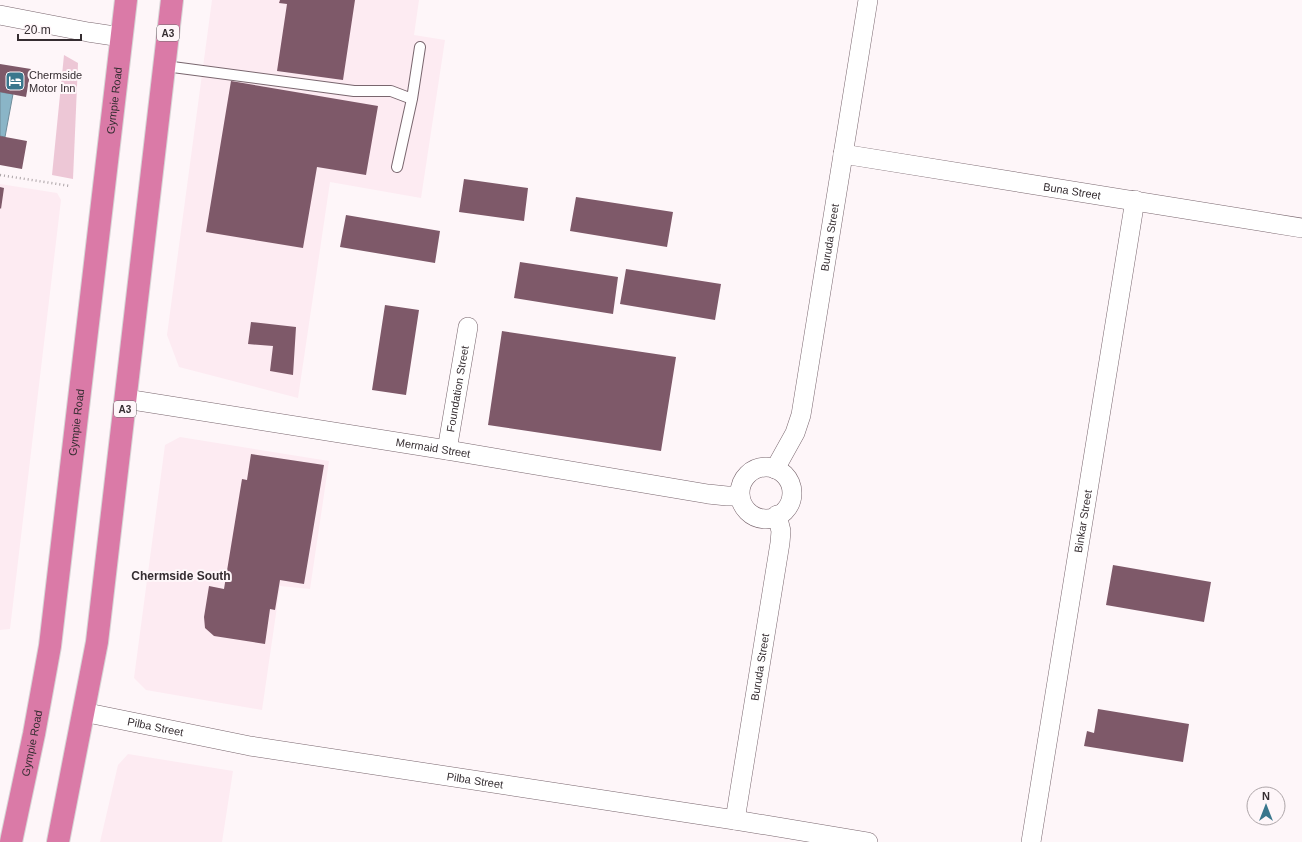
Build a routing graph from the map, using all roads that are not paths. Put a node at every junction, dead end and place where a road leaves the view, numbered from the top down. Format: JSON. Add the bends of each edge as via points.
{"nodes":[{"id":1,"x":126,"y":0,"type":"edge"},
{"id":2,"x":172,"y":0,"type":"edge"},
{"id":3,"x":868,"y":0,"type":"edge"},
{"id":4,"x":0,"y":15,"type":"edge"},
{"id":5,"x":121,"y":36,"type":"junction"},
{"id":6,"x":420,"y":47,"type":"dead end"},
{"id":7,"x":165,"y":66,"type":"junction"},
{"id":8,"x":412,"y":99,"type":"junction"},
{"id":9,"x":843,"y":154,"type":"junction"},
{"id":10,"x":397,"y":167,"type":"dead end"},
{"id":11,"x":1135,"y":200,"type":"junction"},
{"id":12,"x":1302,"y":228,"type":"edge"},
{"id":13,"x":468,"y":327,"type":"dead end"},
{"id":14,"x":126,"y":399,"type":"junction"},
{"id":15,"x":447,"y":450,"type":"junction"},
{"id":16,"x":775,"y":468,"type":"junction"},
{"id":17,"x":740,"y":496,"type":"junction"},
{"id":18,"x":777,"y":516,"type":"junction"},
{"id":19,"x":84,"y":712,"type":"junction"},
{"id":20,"x":735,"y":820,"type":"junction"},
{"id":21,"x":11,"y":842,"type":"edge"},
{"id":22,"x":58,"y":842,"type":"edge"},
{"id":23,"x":868,"y":842,"type":"edge"},
{"id":24,"x":1031,"y":842,"type":"edge"}],
"edges":[{"from":1,"to":5,"type":"highway","name":"Gympie Road"},
{"from":2,"to":7,"type":"highway","number":"A3"},
{"from":3,"to":9,"type":"street","name":"Buruda Street"},
{"from":4,"to":5,"type":"street"},
{"from":5,"to":21,"type":"highway","name":"Gympie Road","via":[[50,646]]},
{"from":6,"to":8,"type":"lane"},
{"from":7,"to":8,"type":"lane","via":[[354,91],[391,91]]},
{"from":7,"to":14,"type":"highway","number":"A3"},
{"from":8,"to":10,"type":"lane"},
{"from":9,"to":11,"type":"street","name":"Buna Street"},
{"from":9,"to":16,"type":"street","name":"Buruda Street","via":[[800,419],[796,433]]},
{"from":11,"to":12,"type":"street","name":"Buna Street"},
{"from":11,"to":24,"type":"street","name":"Binkar Street"},
{"from":13,"to":15,"type":"street","name":"Foundation Street"},
{"from":14,"to":15,"type":"street","name":"Mermaid Street"},
{"from":14,"to":19,"type":"highway","number":"A3","via":[[97,642]]},
{"from":15,"to":17,"type":"street","name":"Mermaid Street","via":[[708,494]]},
{"from":16,"to":17,"type":"street","via":[[758,468],[750,472],[740,487]]},
{"from":16,"to":18,"type":"street","via":[[788,479],[791,491],[789,504]]},
{"from":17,"to":18,"type":"street","via":[[747,510],[754,515],[761,518]]},
{"from":18,"to":20,"type":"street","name":"Buruda Street","via":[[781,531],[780,543]]},
{"from":19,"to":20,"type":"street","name":"Pilba Street","via":[[250,746]]},
{"from":19,"to":22,"type":"highway","number":"A3"},
{"from":20,"to":23,"type":"street","name":"Pilba Street"}]}
